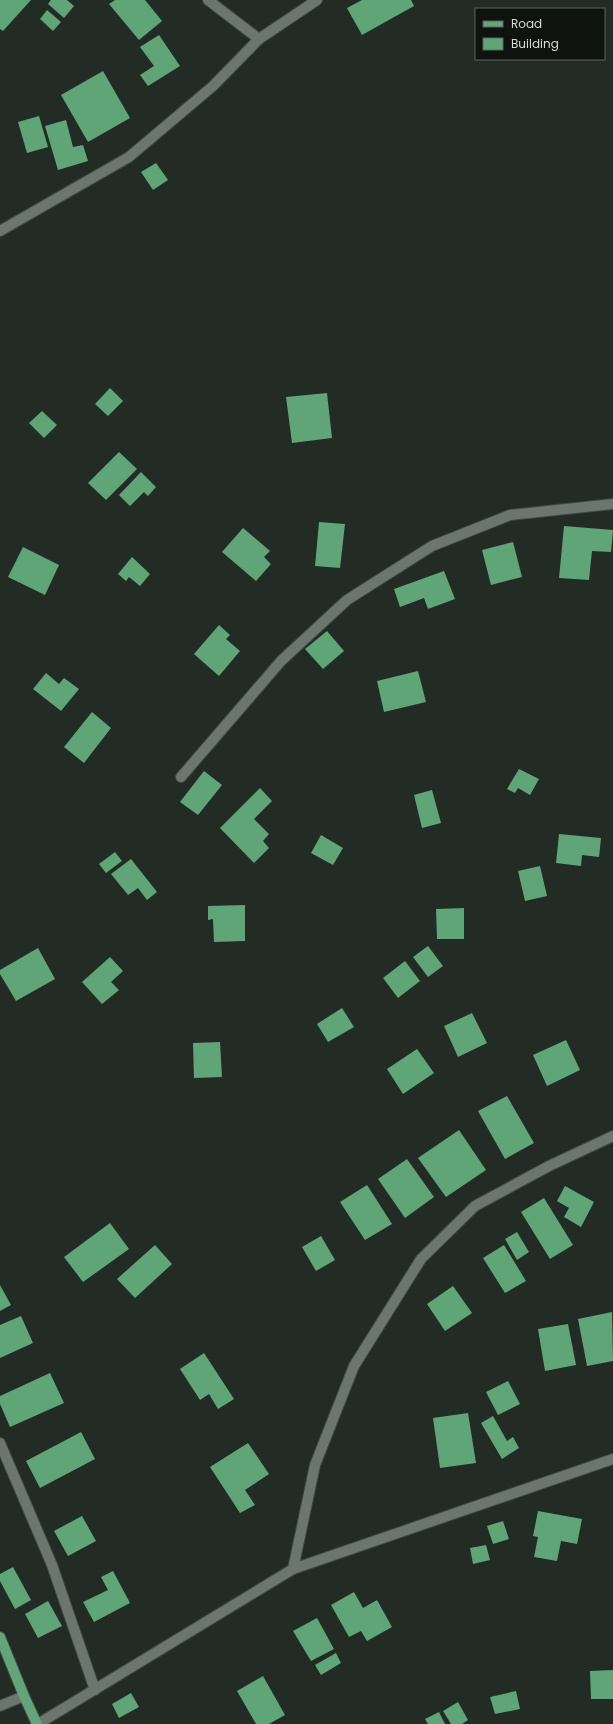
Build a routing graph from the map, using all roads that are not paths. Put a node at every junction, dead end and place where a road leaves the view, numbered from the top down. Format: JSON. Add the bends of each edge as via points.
{"nodes":[{"id":1,"x":208,"y":0,"type":"edge"},
{"id":2,"x":316,"y":0,"type":"edge"},
{"id":3,"x":259,"y":39,"type":"junction"},
{"id":4,"x":0,"y":231,"type":"edge"},
{"id":5,"x":613,"y":504,"type":"edge"},
{"id":6,"x":181,"y":777,"type":"dead end"},
{"id":7,"x":613,"y":1136,"type":"edge"},
{"id":8,"x":0,"y":1443,"type":"edge"},
{"id":9,"x":613,"y":1460,"type":"edge"},
{"id":10,"x":293,"y":1569,"type":"junction"},
{"id":11,"x":0,"y":1637,"type":"edge"},
{"id":12,"x":95,"y":1690,"type":"junction"},
{"id":13,"x":24,"y":1696,"type":"junction"},
{"id":14,"x":0,"y":1706,"type":"edge"},
{"id":15,"x":38,"y":1724,"type":"edge"}],
"edges":[{"from":1,"to":3,"type":"street"},
{"from":2,"to":3,"type":"street"},
{"from":3,"to":4,"type":"street","via":[[213,86],[129,157]]},
{"from":5,"to":6,"type":"street","via":[[510,515],[432,546],[347,600],[282,661]]},
{"from":7,"to":10,"type":"street","via":[[549,1166],[475,1206],[421,1259],[354,1366],[315,1465]]},
{"from":8,"to":12,"type":"street","via":[[52,1565]]},
{"from":9,"to":10,"type":"street"},
{"from":10,"to":12,"type":"street"},
{"from":11,"to":13,"type":"main road"},
{"from":12,"to":15,"type":"street"},
{"from":13,"to":14,"type":"street"},
{"from":13,"to":15,"type":"main road"}]}
